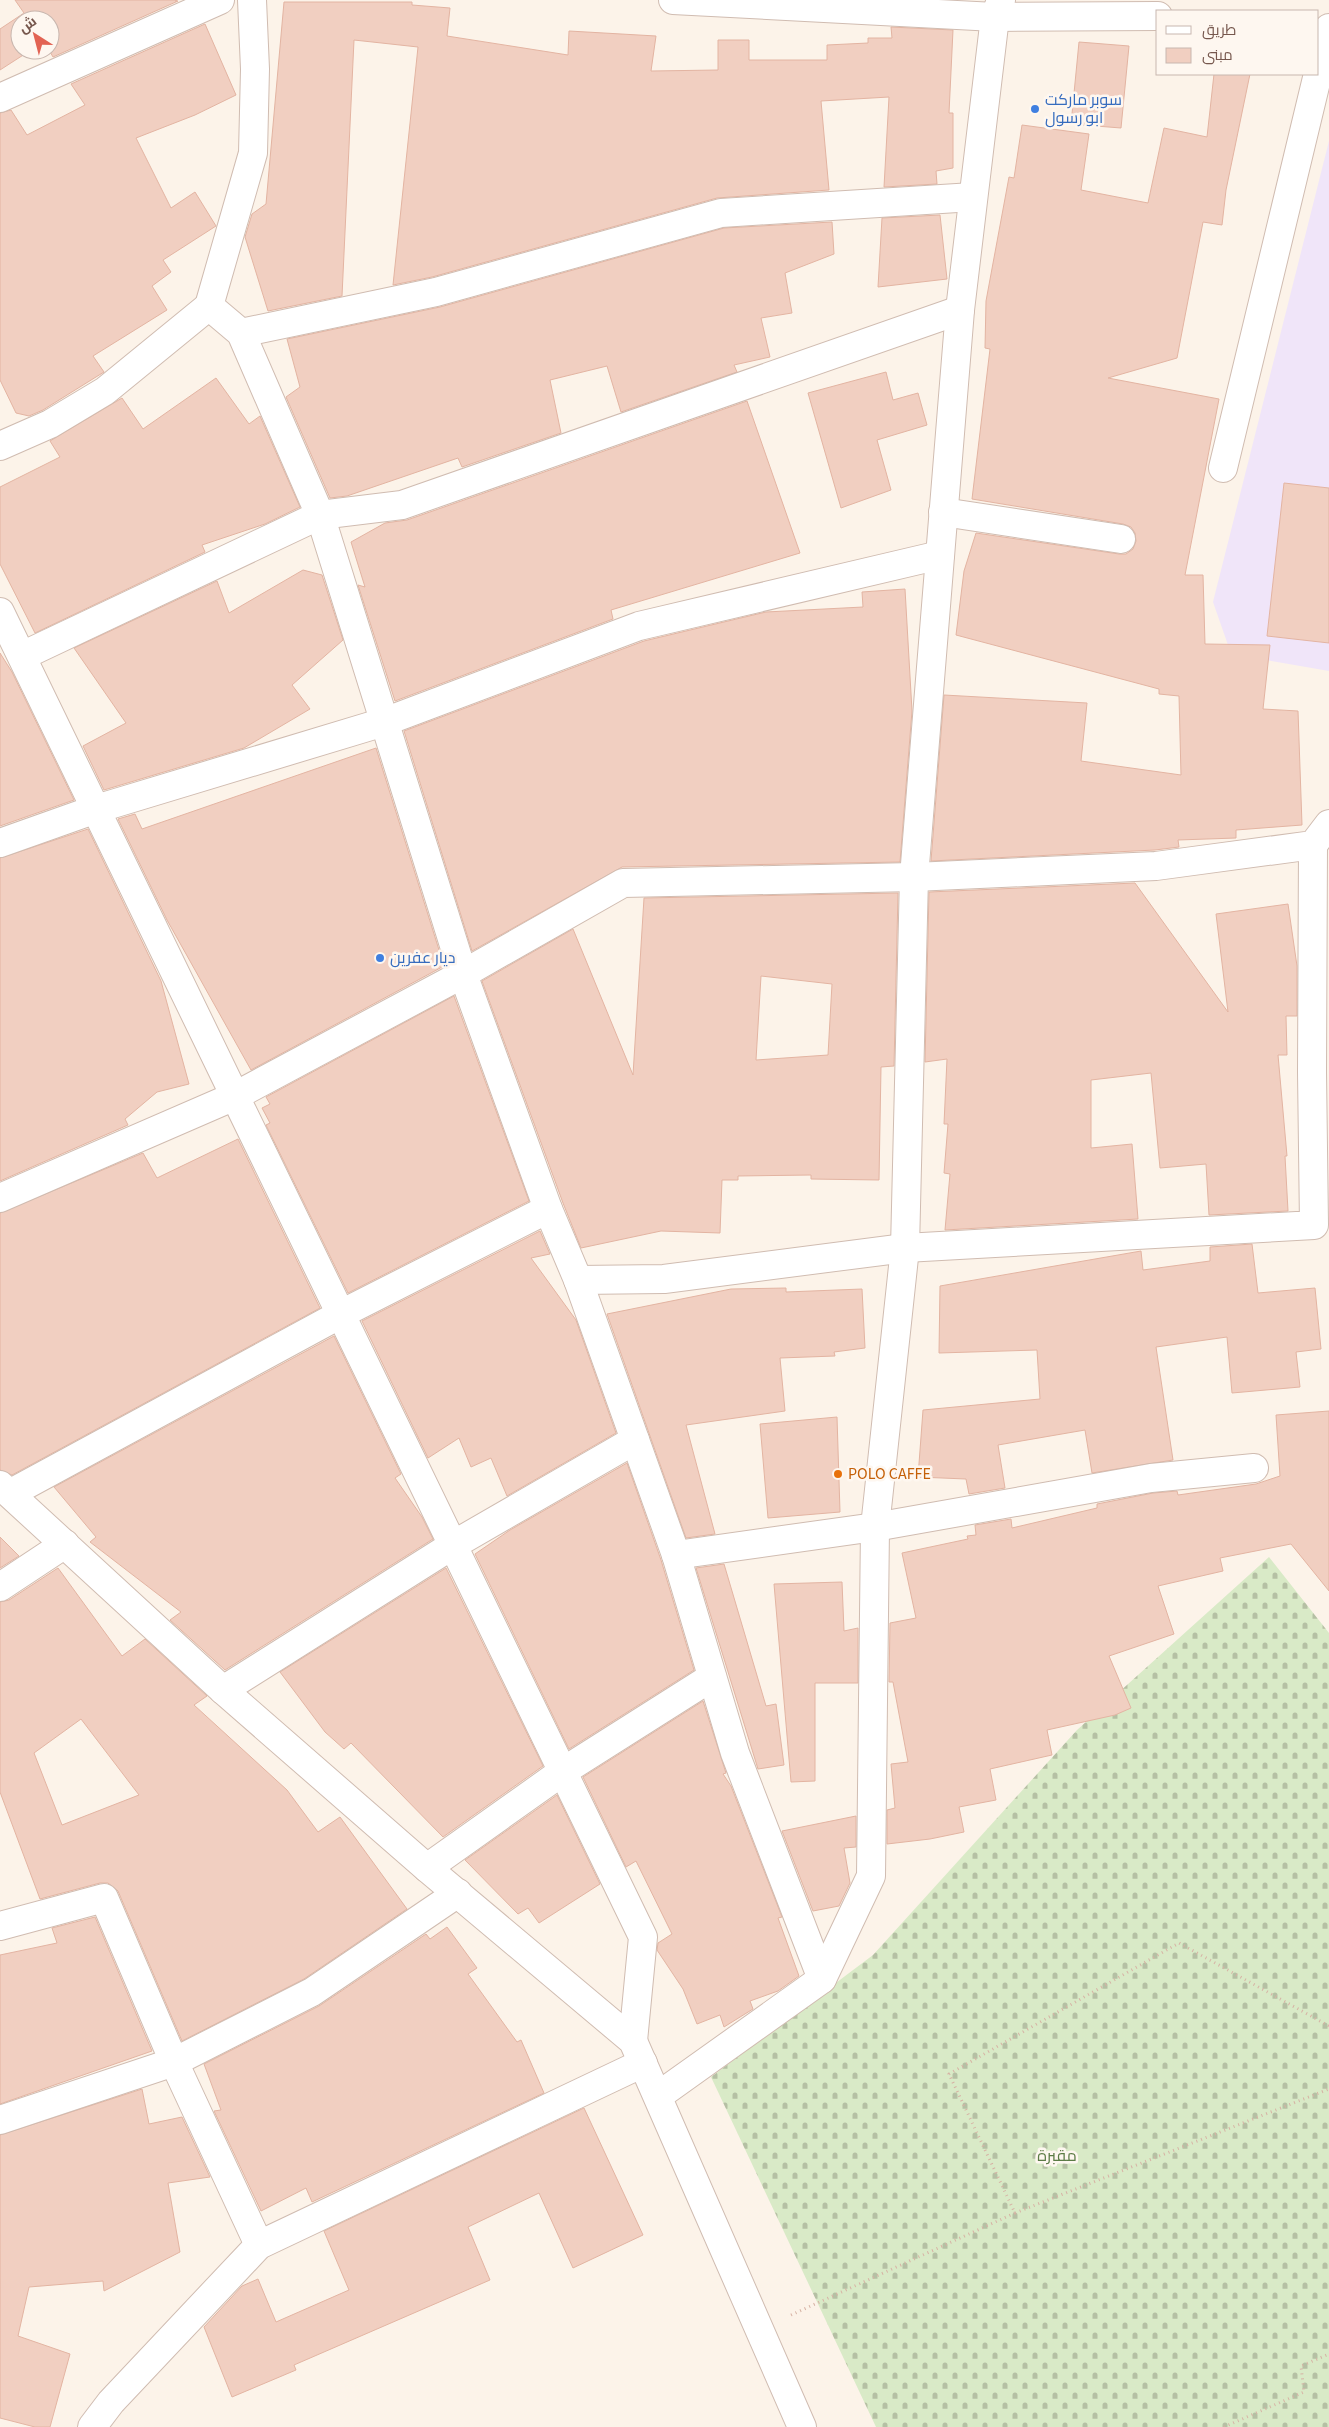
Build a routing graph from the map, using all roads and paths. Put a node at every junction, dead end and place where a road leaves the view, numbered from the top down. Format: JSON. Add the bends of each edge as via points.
{"nodes":[{"id":1,"x":220,"y":0,"type":"edge"},
{"id":2,"x":252,"y":0,"type":"edge"},
{"id":3,"x":673,"y":0,"type":"edge"},
{"id":4,"x":998,"y":8,"type":"edge"},
{"id":5,"x":1156,"y":16,"type":"edge"},
{"id":6,"x":1329,"y":28,"type":"edge"},
{"id":7,"x":1319,"y":70,"type":"edge"},
{"id":8,"x":1318,"y":75,"type":"edge"},
{"id":9,"x":0,"y":98,"type":"edge"},
{"id":10,"x":973,"y":197,"type":"junction"},
{"id":11,"x":209,"y":306,"type":"junction"},
{"id":12,"x":960,"y":310,"type":"junction"},
{"id":13,"x":241,"y":333,"type":"junction"},
{"id":14,"x":0,"y":446,"type":"edge"},
{"id":15,"x":1223,"y":468,"type":"dead end"},
{"id":16,"x":943,"y":512,"type":"junction"},
{"id":17,"x":320,"y":515,"type":"junction"},
{"id":18,"x":1121,"y":539,"type":"dead end"},
{"id":19,"x":940,"y":555,"type":"junction"},
{"id":20,"x":0,"y":612,"type":"edge"},
{"id":21,"x":22,"y":656,"type":"junction"},
{"id":22,"x":384,"y":722,"type":"junction"},
{"id":23,"x":96,"y":809,"type":"junction"},
{"id":24,"x":1321,"y":835,"type":"edge"},
{"id":25,"x":0,"y":843,"type":"edge"},
{"id":26,"x":914,"y":877,"type":"junction"},
{"id":27,"x":463,"y":974,"type":"junction"},
{"id":28,"x":235,"y":1096,"type":"junction"},
{"id":29,"x":0,"y":1198,"type":"edge"},
{"id":30,"x":548,"y":1209,"type":"junction"},
{"id":31,"x":905,"y":1248,"type":"junction"},
{"id":32,"x":578,"y":1280,"type":"junction"},
{"id":33,"x":341,"y":1314,"type":"junction"},
{"id":34,"x":635,"y":1440,"type":"junction"},
{"id":35,"x":1254,"y":1468,"type":"dead end"},
{"id":36,"x":5,"y":1489,"type":"edge"},
{"id":37,"x":874,"y":1527,"type":"junction"},
{"id":38,"x":65,"y":1544,"type":"junction"},
{"id":39,"x":453,"y":1545,"type":"junction"},
{"id":40,"x":676,"y":1555,"type":"junction"},
{"id":41,"x":0,"y":1586,"type":"edge"},
{"id":42,"x":712,"y":1677,"type":"junction"},
{"id":43,"x":223,"y":1690,"type":"junction"},
{"id":44,"x":562,"y":1772,"type":"junction"},
{"id":45,"x":427,"y":1868,"type":"junction"},
{"id":46,"x":458,"y":1893,"type":"junction"},
{"id":47,"x":0,"y":1926,"type":"edge"},
{"id":48,"x":822,"y":1978,"type":"junction"},
{"id":49,"x":1329,"y":2026,"type":"edge"},
{"id":50,"x":638,"y":2052,"type":"junction"},
{"id":51,"x":174,"y":2062,"type":"junction"},
{"id":52,"x":1329,"y":2089,"type":"edge"},
{"id":53,"x":658,"y":2096,"type":"junction"},
{"id":54,"x":0,"y":2120,"type":"edge"},
{"id":55,"x":1015,"y":2213,"type":"junction"},
{"id":56,"x":259,"y":2245,"type":"junction"},
{"id":57,"x":759,"y":2329,"type":"junction"},
{"id":58,"x":1329,"y":2354,"type":"edge"},
{"id":59,"x":92,"y":2427,"type":"edge"},
{"id":60,"x":802,"y":2427,"type":"edge"},
{"id":61,"x":1224,"y":2427,"type":"edge"}],
"edges":[{"from":1,"to":9,"type":"street"},
{"from":2,"to":11,"type":"street","via":[[255,69],[253,153]]},
{"from":3,"to":4,"type":"street"},
{"from":4,"to":5,"type":"street"},
{"from":4,"to":10,"type":"street"},
{"from":6,"to":7,"type":"street"},
{"from":8,"to":15,"type":"street"},
{"from":10,"to":12,"type":"street"},
{"from":10,"to":13,"type":"street","via":[[721,213],[436,292]]},
{"from":11,"to":13,"type":"street"},
{"from":11,"to":14,"type":"street","via":[[105,391],[50,424]]},
{"from":12,"to":16,"type":"street"},
{"from":12,"to":17,"type":"street","via":[[402,504]]},
{"from":13,"to":17,"type":"street"},
{"from":16,"to":18,"type":"street"},
{"from":16,"to":19,"type":"street"},
{"from":17,"to":21,"type":"street"},
{"from":17,"to":22,"type":"street"},
{"from":19,"to":22,"type":"street","via":[[639,626]]},
{"from":19,"to":26,"type":"street"},
{"from":20,"to":21,"type":"street"},
{"from":21,"to":23,"type":"street"},
{"from":22,"to":23,"type":"street"},
{"from":22,"to":27,"type":"street"},
{"from":23,"to":25,"type":"street"},
{"from":23,"to":28,"type":"street"},
{"from":24,"to":26,"type":"street","via":[[1156,866]]},
{"from":24,"to":31,"type":"street","via":[[1312,1072],[1314,1225]]},
{"from":26,"to":27,"type":"street","via":[[623,883]]},
{"from":26,"to":31,"type":"street"},
{"from":27,"to":28,"type":"street"},
{"from":27,"to":30,"type":"street"},
{"from":28,"to":29,"type":"street"},
{"from":28,"to":33,"type":"street"},
{"from":30,"to":32,"type":"street"},
{"from":30,"to":33,"type":"street"},
{"from":31,"to":32,"type":"street","via":[[664,1279]]},
{"from":31,"to":37,"type":"street"},
{"from":32,"to":34,"type":"street"},
{"from":33,"to":36,"type":"street"},
{"from":33,"to":39,"type":"street"},
{"from":34,"to":39,"type":"street"},
{"from":34,"to":40,"type":"street"},
{"from":35,"to":37,"type":"street","via":[[1151,1478]]},
{"from":36,"to":38,"type":"street"},
{"from":37,"to":40,"type":"street"},
{"from":37,"to":48,"type":"street","via":[[871,1876]]},
{"from":38,"to":41,"type":"street"},
{"from":38,"to":43,"type":"street"},
{"from":39,"to":43,"type":"street"},
{"from":39,"to":44,"type":"street"},
{"from":40,"to":42,"type":"street"},
{"from":42,"to":44,"type":"street"},
{"from":42,"to":48,"type":"street","via":[[735,1753]]},
{"from":43,"to":45,"type":"street"},
{"from":44,"to":45,"type":"street"},
{"from":44,"to":50,"type":"street","via":[[642,1937]]},
{"from":45,"to":46,"type":"street"},
{"from":46,"to":50,"type":"street"},
{"from":46,"to":51,"type":"street","via":[[312,1992]]},
{"from":47,"to":51,"type":"street","via":[[104,1898]]},
{"from":48,"to":53,"type":"street"},
{"from":49,"to":55,"type":"path","via":[[1179,1943],[949,2074]]},
{"from":50,"to":53,"type":"street"},
{"from":50,"to":56,"type":"street"},
{"from":51,"to":54,"type":"street"},
{"from":51,"to":56,"type":"street"},
{"from":52,"to":55,"type":"path"},
{"from":53,"to":57,"type":"street"},
{"from":55,"to":57,"type":"path"},
{"from":56,"to":59,"type":"street"},
{"from":57,"to":60,"type":"street"},
{"from":58,"to":61,"type":"path","via":[[1301,2366],[1304,2392]]}]}
